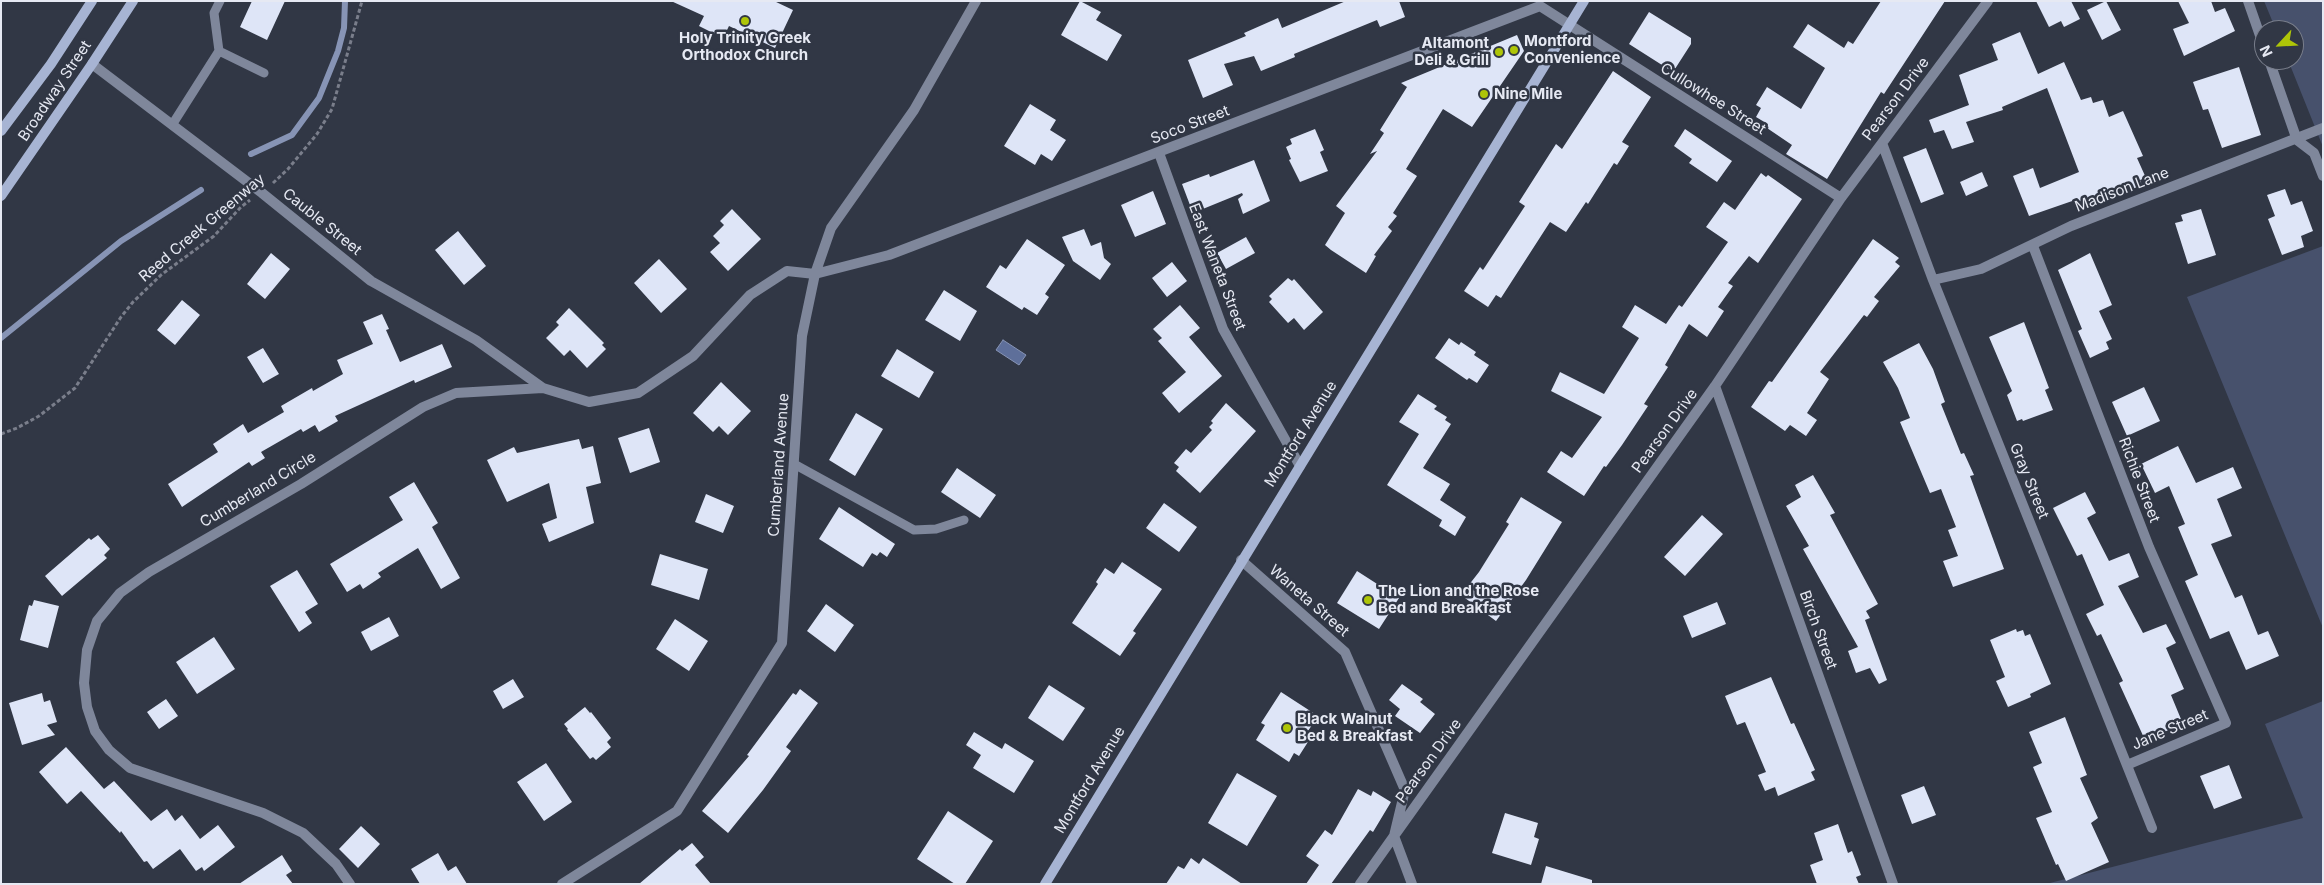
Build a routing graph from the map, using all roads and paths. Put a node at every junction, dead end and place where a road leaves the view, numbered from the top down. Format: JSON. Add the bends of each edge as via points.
{"nodes":[{"id":1,"x":92,"y":1,"type":"edge"},
{"id":2,"x":133,"y":1,"type":"edge"},
{"id":3,"x":220,"y":1,"type":"edge"},
{"id":4,"x":362,"y":1,"type":"edge"},
{"id":5,"x":976,"y":1,"type":"edge"},
{"id":6,"x":1584,"y":1,"type":"edge"},
{"id":7,"x":1988,"y":1,"type":"edge"},
{"id":8,"x":2248,"y":1,"type":"edge"},
{"id":9,"x":2255,"y":20,"type":"edge"},
{"id":10,"x":1570,"y":25,"type":"junction"},
{"id":11,"x":219,"y":51,"type":"junction"},
{"id":12,"x":92,"y":64,"type":"junction"},
{"id":13,"x":2272,"y":70,"type":"edge"},
{"id":14,"x":264,"y":74,"type":"dead end"},
{"id":15,"x":172,"y":125,"type":"junction"},
{"id":16,"x":2323,"y":128,"type":"edge"},
{"id":17,"x":1,"y":131,"type":"edge"},
{"id":18,"x":2297,"y":140,"type":"junction"},
{"id":19,"x":1882,"y":143,"type":"junction"},
{"id":20,"x":1159,"y":154,"type":"junction"},
{"id":21,"x":2323,"y":176,"type":"edge"},
{"id":22,"x":262,"y":193,"type":"junction"},
{"id":23,"x":1,"y":196,"type":"edge"},
{"id":24,"x":1841,"y":198,"type":"junction"},
{"id":25,"x":2033,"y":246,"type":"junction"},
{"id":26,"x":815,"y":274,"type":"junction"},
{"id":27,"x":1933,"y":280,"type":"junction"},
{"id":28,"x":1715,"y":386,"type":"junction"},
{"id":29,"x":543,"y":388,"type":"junction"},
{"id":30,"x":1,"y":434,"type":"edge"},
{"id":31,"x":794,"y":464,"type":"junction"},
{"id":32,"x":1300,"y":466,"type":"junction"},
{"id":33,"x":964,"y":520,"type":"dead end"},
{"id":34,"x":1241,"y":560,"type":"junction"},
{"id":35,"x":2226,"y":722,"type":"joint"},
{"id":36,"x":2127,"y":766,"type":"junction"},
{"id":37,"x":2152,"y":828,"type":"dead end"},
{"id":38,"x":1394,"y":836,"type":"junction"},
{"id":39,"x":350,"y":884,"type":"edge"},
{"id":40,"x":562,"y":884,"type":"edge"},
{"id":41,"x":1045,"y":884,"type":"edge"},
{"id":42,"x":1360,"y":884,"type":"edge"},
{"id":43,"x":1412,"y":884,"type":"edge"},
{"id":44,"x":1893,"y":884,"type":"edge"}],
"edges":[{"from":1,"to":17,"type":"street","name":"Broadway Street","via":[[51,64]]},
{"from":2,"to":12,"type":"street","name":"Broadway Street"},
{"from":3,"to":11,"type":"lane","via":[[214,13]]},
{"from":4,"to":22,"type":"path","name":"Reed Creek Greenway","via":[[332,110],[288,169]]},
{"from":5,"to":26,"type":"street","name":"Cumberland Avenue","via":[[914,110],[832,228]]},
{"from":6,"to":10,"type":"street","name":"Montford Avenue"},
{"from":7,"to":19,"type":"street","name":"Pearson Drive"},
{"from":8,"to":9,"type":"street"},
{"from":10,"to":20,"type":"street","name":"Soco Street","via":[[1540,6]]},
{"from":10,"to":24,"type":"street","name":"Cullowhee Street"},
{"from":10,"to":32,"type":"street","name":"Montford Avenue"},
{"from":11,"to":14,"type":"lane"},
{"from":11,"to":15,"type":"lane"},
{"from":12,"to":15,"type":"street","name":"Cauble Street"},
{"from":12,"to":23,"type":"street","name":"Broadway Street"},
{"from":13,"to":18,"type":"street"},
{"from":15,"to":22,"type":"street","name":"Cauble Street"},
{"from":16,"to":18,"type":"street","name":"Madison Lane"},
{"from":18,"to":21,"type":"street","via":[[2314,153]]},
{"from":18,"to":25,"type":"street","name":"Madison Lane","via":[[2071,226]]},
{"from":19,"to":24,"type":"street","name":"Pearson Drive"},
{"from":19,"to":27,"type":"street","name":"Gray Street"},
{"from":20,"to":26,"type":"street","name":"Soco Street","via":[[889,255]]},
{"from":20,"to":32,"type":"street","name":"East Waneta Street","via":[[1222,329]]},
{"from":22,"to":29,"type":"street","name":"Cauble Street","via":[[371,281],[476,340]]},
{"from":22,"to":30,"type":"path","name":"Reed Creek Greenway","via":[[241,207],[214,236],[161,275],[133,302],[75,388],[39,416]]},
{"from":24,"to":28,"type":"street","name":"Pearson Drive"},
{"from":25,"to":27,"type":"street","name":"Madison Lane","via":[[1981,269]]},
{"from":25,"to":35,"type":"street","name":"Richie Street","via":[[2149,547]]},
{"from":26,"to":29,"type":"street","name":"Cumberland Circle","via":[[787,271],[750,295],[693,356],[638,393],[589,402]]},
{"from":26,"to":31,"type":"street","name":"Cumberland Avenue","via":[[802,336]]},
{"from":27,"to":36,"type":"street","name":"Gray Street"},
{"from":28,"to":38,"type":"street","name":"Pearson Drive"},
{"from":28,"to":44,"type":"street","name":"Birch Street"},
{"from":29,"to":39,"type":"street","name":"Cumberland Circle","via":[[456,393],[423,407],[301,484],[149,572],[120,593],[97,621],[87,650],[84,683],[87,707],[96,731],[109,750],[130,768],[263,813],[303,833],[336,864]]},
{"from":31,"to":33,"type":"lane","via":[[914,530],[936,529]]},
{"from":31,"to":40,"type":"street","name":"Cumberland Avenue","via":[[782,642],[677,811]]},
{"from":32,"to":34,"type":"street","name":"Montford Avenue"},
{"from":34,"to":38,"type":"street","name":"Waneta Street","via":[[1345,652],[1405,790]]},
{"from":34,"to":41,"type":"street","name":"Montford Avenue"},
{"from":35,"to":36,"type":"street","name":"Jane Street"},
{"from":36,"to":37,"type":"street","name":"Gray Street"},
{"from":38,"to":42,"type":"street","name":"Pearson Drive"},
{"from":38,"to":43,"type":"street"}]}
